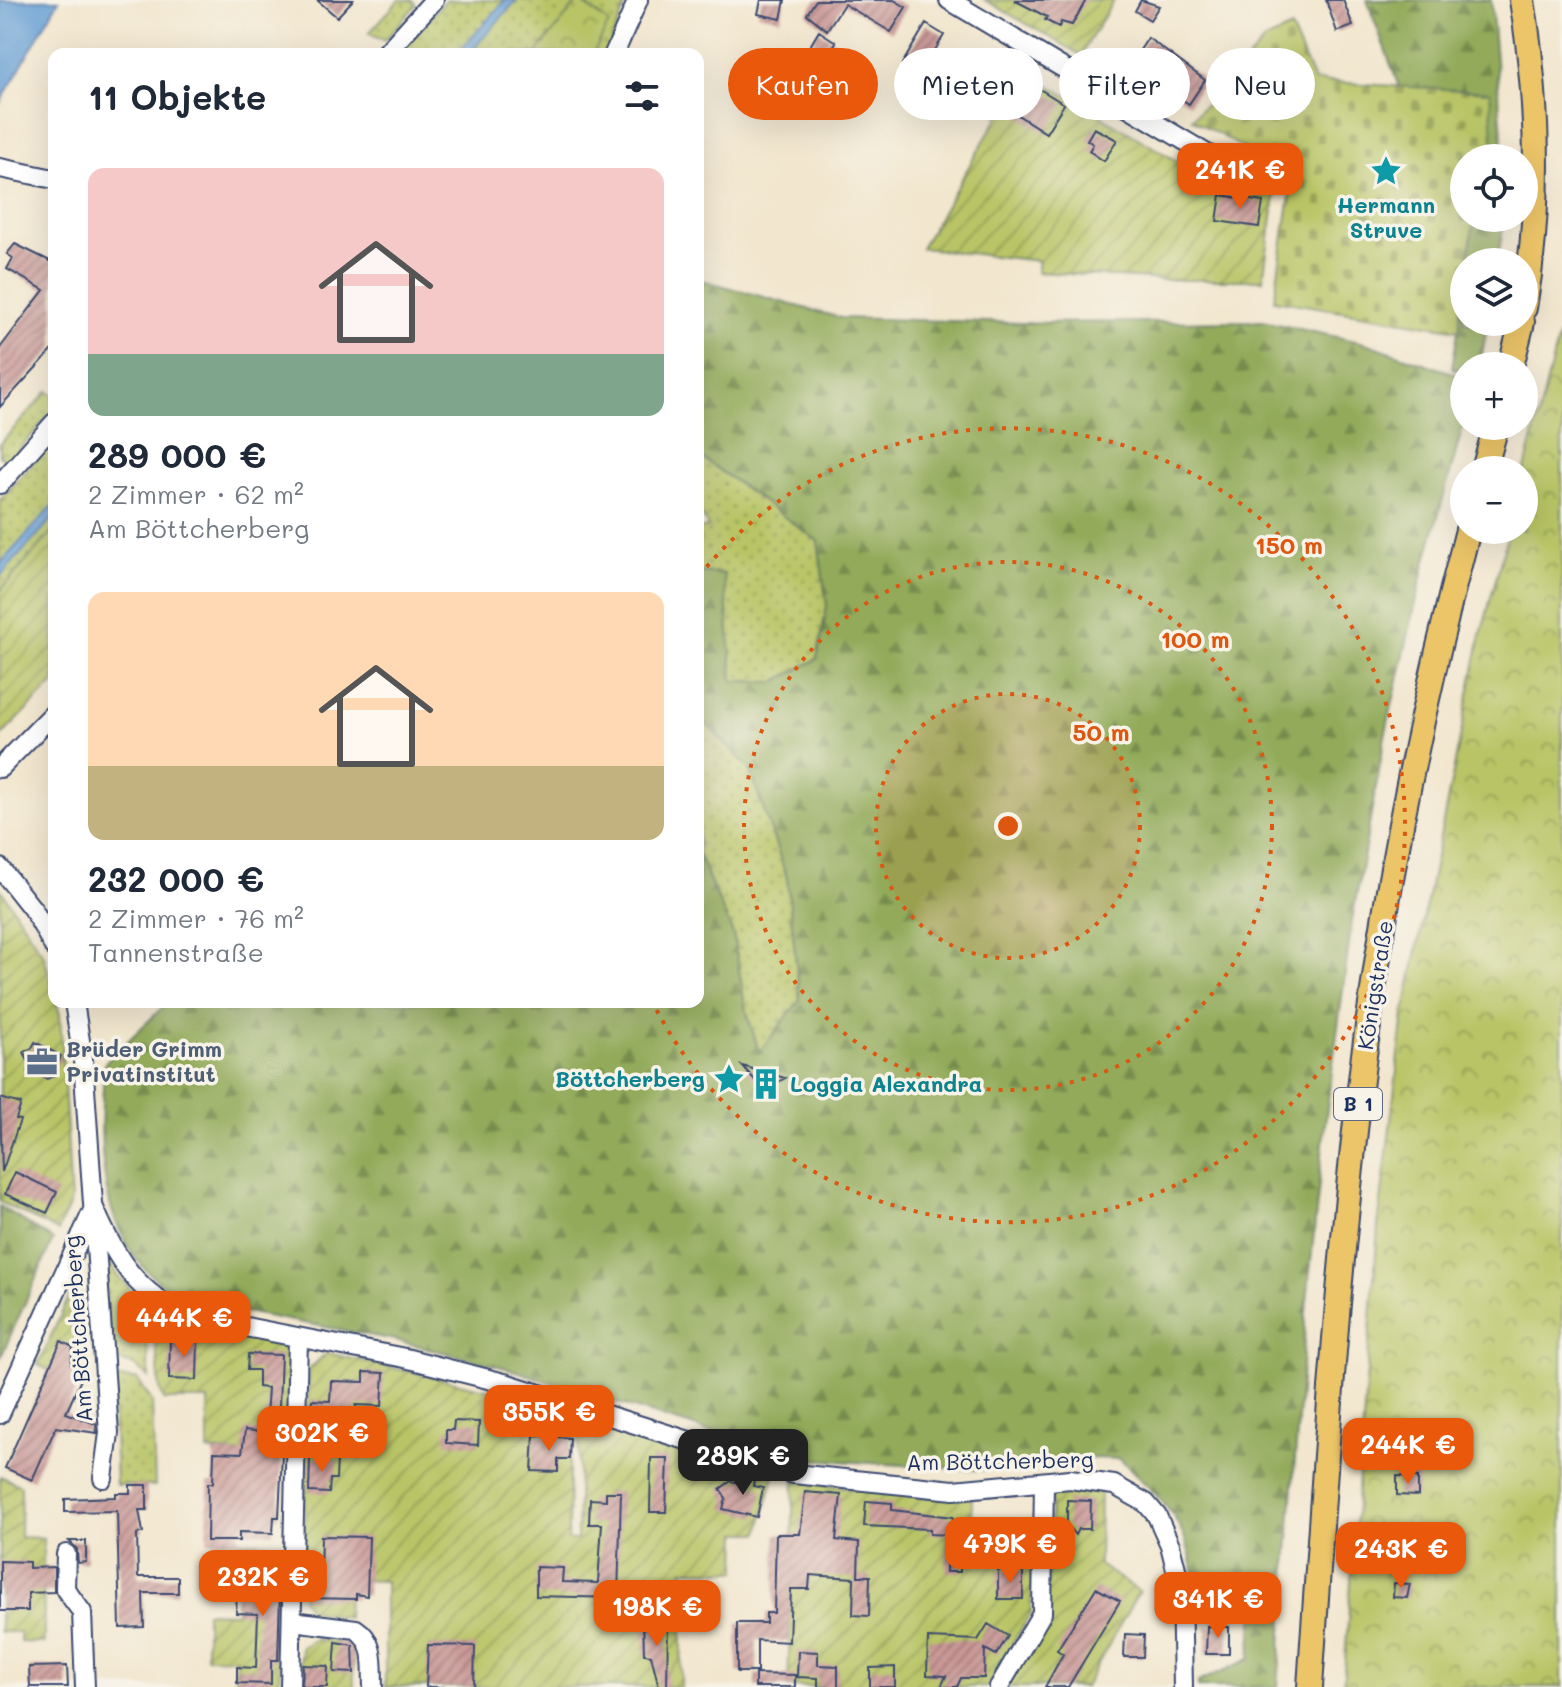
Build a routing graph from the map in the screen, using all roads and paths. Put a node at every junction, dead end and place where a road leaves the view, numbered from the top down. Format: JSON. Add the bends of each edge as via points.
{"nodes":[{"id":1,"x":434,"y":0,"type":"edge"},
{"id":2,"x":638,"y":0,"type":"edge"},
{"id":3,"x":949,"y":0,"type":"edge"},
{"id":4,"x":1522,"y":0,"type":"edge"},
{"id":5,"x":390,"y":48,"type":"edge"},
{"id":6,"x":617,"y":48,"type":"edge"},
{"id":7,"x":0,"y":168,"type":"edge"},
{"id":8,"x":48,"y":178,"type":"edge"},
{"id":9,"x":1290,"y":183,"type":"dead end"},
{"id":10,"x":1532,"y":248,"type":"edge"},
{"id":11,"x":48,"y":430,"type":"edge"},
{"id":12,"x":0,"y":484,"type":"edge"},
{"id":13,"x":1465,"y":544,"type":"edge"},
{"id":14,"x":48,"y":719,"type":"edge"},
{"id":15,"x":0,"y":768,"type":"edge"},
{"id":16,"x":0,"y":868,"type":"edge"},
{"id":17,"x":48,"y":936,"type":"edge"},
{"id":18,"x":75,"y":1008,"type":"edge"},
{"id":19,"x":94,"y":1208,"type":"junction"},
{"id":20,"x":298,"y":1338,"type":"junction"},
{"id":21,"x":0,"y":1414,"type":"edge"},
{"id":22,"x":103,"y":1478,"type":"dead end"},
{"id":23,"x":1044,"y":1483,"type":"junction"},
{"id":24,"x":66,"y":1554,"type":"dead end"},
{"id":25,"x":292,"y":1621,"type":"junction"},
{"id":26,"x":85,"y":1687,"type":"edge"},
{"id":27,"x":290,"y":1687,"type":"edge"},
{"id":28,"x":373,"y":1687,"type":"edge"},
{"id":29,"x":999,"y":1687,"type":"edge"},
{"id":30,"x":1183,"y":1687,"type":"edge"},
{"id":31,"x":1310,"y":1687,"type":"edge"}],
"edges":[{"from":1,"to":5,"type":"street"},
{"from":2,"to":6,"type":"street"},
{"from":3,"to":9,"type":"street","via":[[1222,163]]},
{"from":4,"to":10,"type":"main road","via":[[1536,107]]},
{"from":7,"to":8,"type":"street"},
{"from":11,"to":12,"type":"street"},
{"from":13,"to":31,"type":"main road","name":"Königstraße","number":"B 1","via":[[1386,913],[1361,1082],[1338,1301]]},
{"from":14,"to":15,"type":"street"},
{"from":16,"to":17,"type":"street"},
{"from":18,"to":19,"type":"street"},
{"from":19,"to":20,"type":"street","name":"Am Böttcherberg","via":[[124,1269],[161,1303],[189,1316]]},
{"from":19,"to":21,"type":"street"},
{"from":19,"to":22,"type":"street","name":"Am Böttcherberg","via":[[109,1433]]},
{"from":20,"to":23,"type":"street","name":"Am Böttcherberg","via":[[508,1384],[794,1474],[954,1490]]},
{"from":20,"to":25,"type":"street"},
{"from":23,"to":29,"type":"street","via":[[1042,1613]]},
{"from":23,"to":30,"type":"street","name":"Am Böttcherberg","via":[[1086,1479],[1114,1485],[1146,1503],[1157,1516],[1181,1589]]},
{"from":24,"to":26,"type":"street","via":[[65,1589],[82,1612]]},
{"from":25,"to":27,"type":"street"},
{"from":25,"to":28,"type":"street","via":[[363,1633],[371,1647]]}]}
